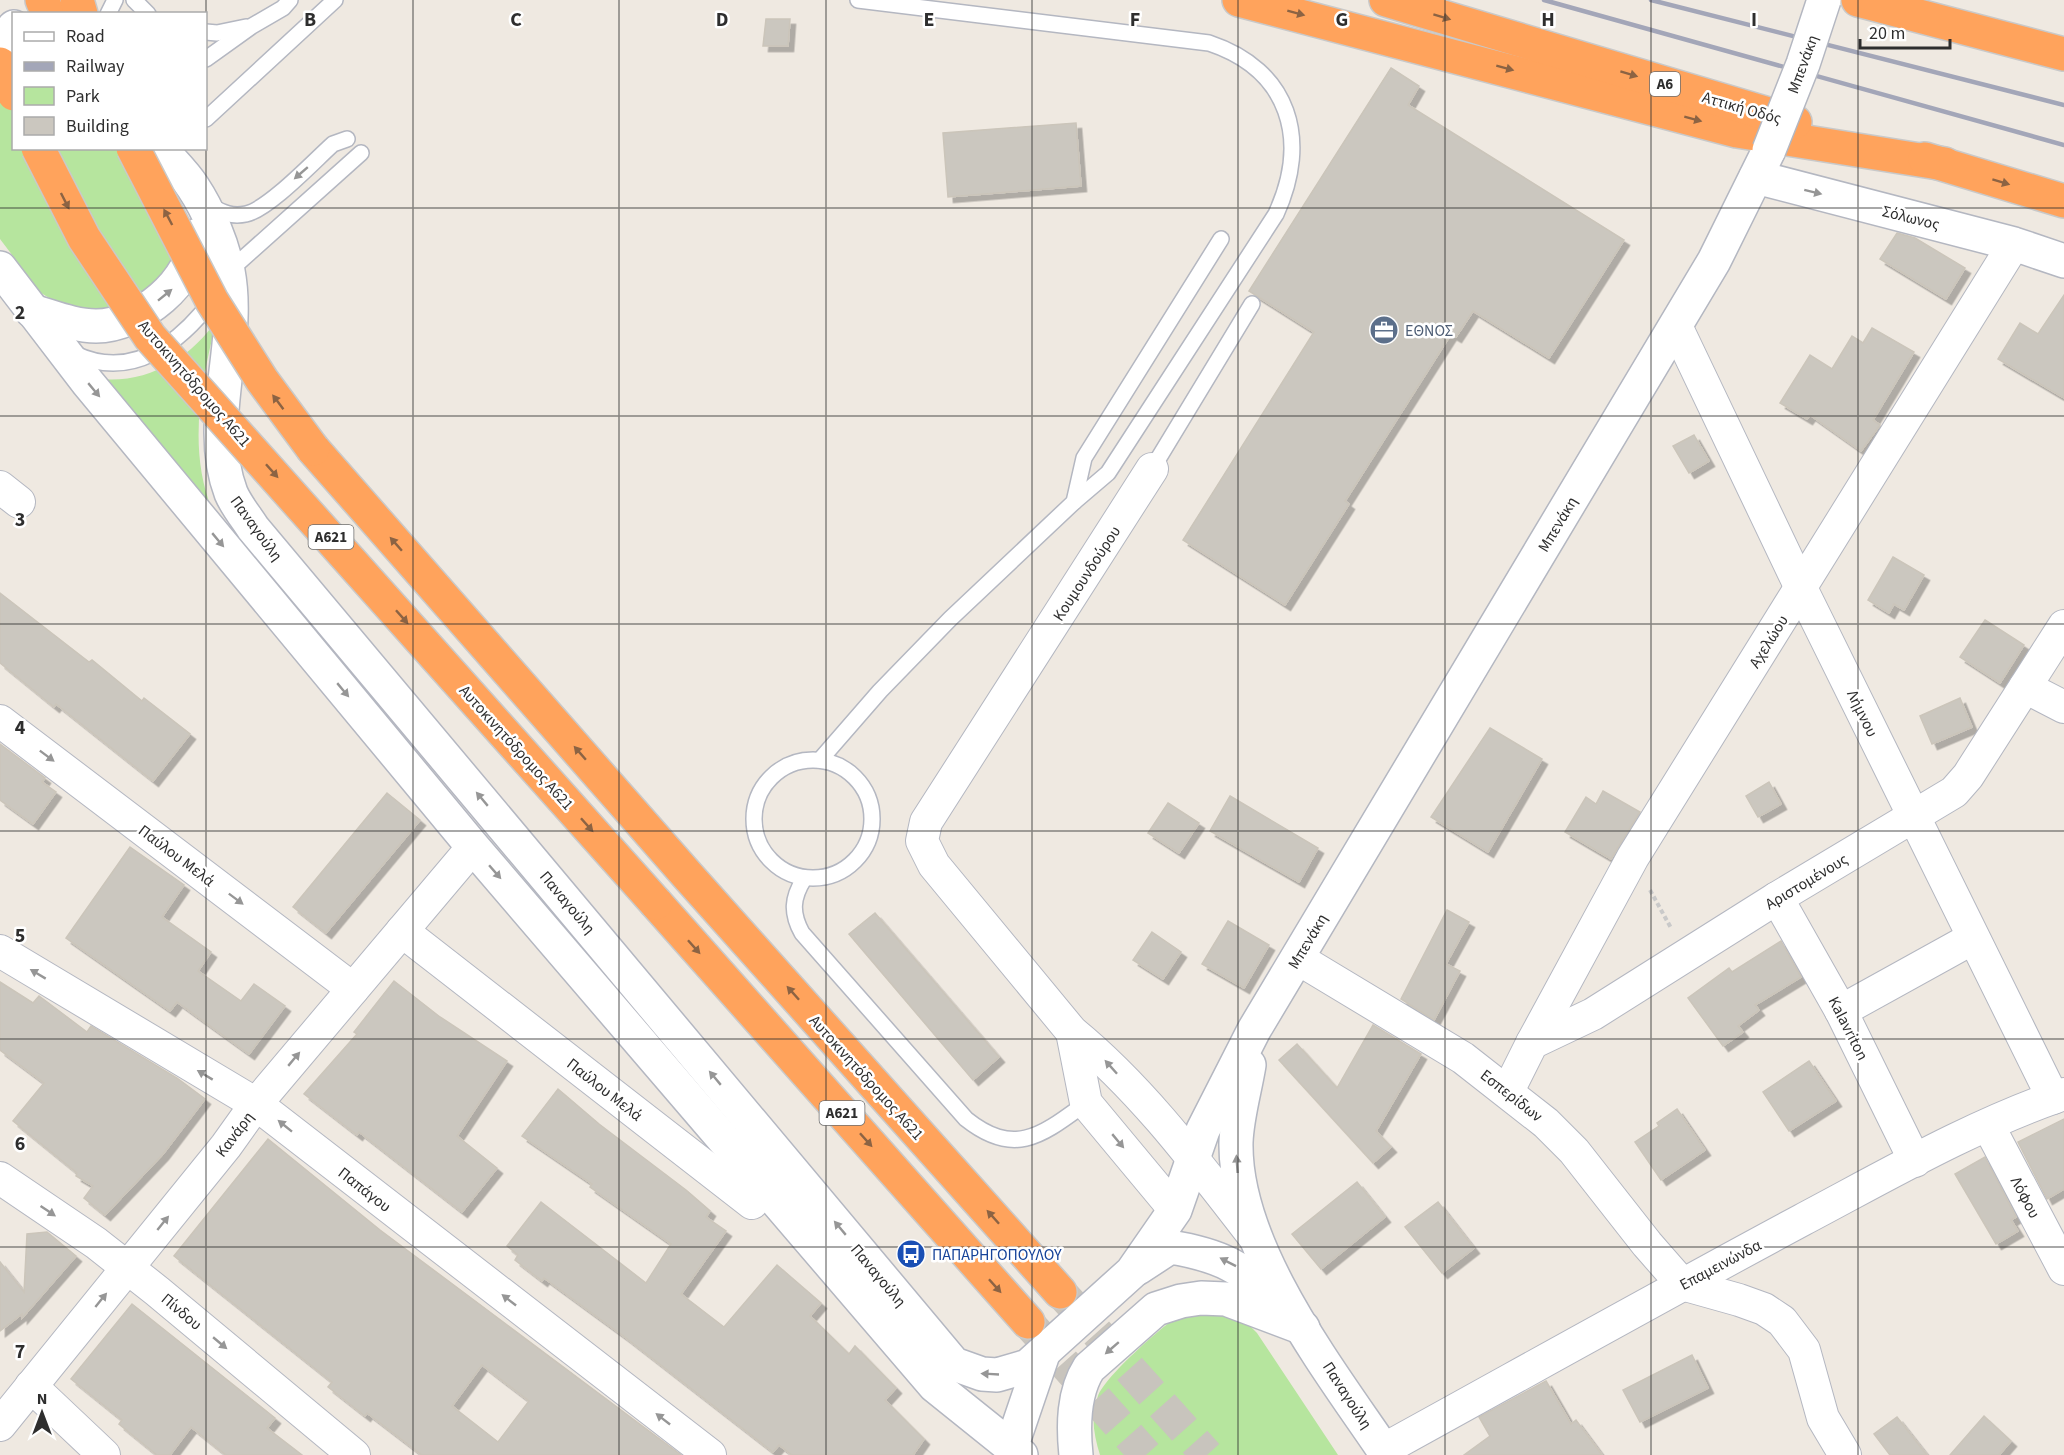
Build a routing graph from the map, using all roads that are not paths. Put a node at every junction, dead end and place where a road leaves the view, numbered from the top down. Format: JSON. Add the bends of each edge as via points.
{"nodes":[{"id":1,"x":134,"y":0,"type":"edge"},
{"id":2,"x":290,"y":0,"type":"edge"},
{"id":3,"x":335,"y":0,"type":"edge"},
{"id":4,"x":858,"y":0,"type":"edge"},
{"id":5,"x":1239,"y":0,"type":"edge"},
{"id":6,"x":1386,"y":0,"type":"edge"},
{"id":7,"x":1824,"y":0,"type":"edge"},
{"id":8,"x":1858,"y":0,"type":"edge"},
{"id":9,"x":1940,"y":0,"type":"edge"},
{"id":10,"x":146,"y":12,"type":"edge"},
{"id":11,"x":252,"y":26,"type":"junction"},
{"id":12,"x":12,"y":32,"type":"edge"},
{"id":13,"x":207,"y":32,"type":"edge"},
{"id":14,"x":2058,"y":52,"type":"edge"},
{"id":15,"x":207,"y":58,"type":"edge"},
{"id":16,"x":0,"y":65,"type":"edge"},
{"id":17,"x":12,"y":90,"type":"edge"},
{"id":18,"x":207,"y":117,"type":"edge"},
{"id":19,"x":347,"y":139,"type":"dead end"},
{"id":20,"x":40,"y":150,"type":"edge"},
{"id":21,"x":134,"y":150,"type":"edge"},
{"id":22,"x":166,"y":151,"type":"edge"},
{"id":23,"x":361,"y":153,"type":"dead end"},
{"id":24,"x":1762,"y":164,"type":"junction"},
{"id":25,"x":1945,"y":164,"type":"junction"},
{"id":26,"x":193,"y":187,"type":"junction"},
{"id":27,"x":2064,"y":201,"type":"edge"},
{"id":28,"x":1221,"y":239,"type":"dead end"},
{"id":29,"x":2014,"y":244,"type":"junction"},
{"id":30,"x":2064,"y":261,"type":"edge"},
{"id":31,"x":0,"y":268,"type":"edge"},
{"id":32,"x":228,"y":272,"type":"junction"},
{"id":33,"x":1252,"y":304,"type":"dead end"},
{"id":34,"x":32,"y":311,"type":"junction"},
{"id":35,"x":1676,"y":326,"type":"junction"},
{"id":36,"x":58,"y":346,"type":"junction"},
{"id":37,"x":1152,"y":469,"type":"joint"},
{"id":38,"x":1074,"y":502,"type":"junction"},
{"id":39,"x":1801,"y":588,"type":"junction"},
{"id":40,"x":2064,"y":626,"type":"edge"},
{"id":41,"x":2025,"y":687,"type":"junction"},
{"id":42,"x":2064,"y":706,"type":"edge"},
{"id":43,"x":0,"y":721,"type":"edge"},
{"id":44,"x":820,"y":760,"type":"junction"},
{"id":45,"x":1915,"y":817,"type":"junction"},
{"id":46,"x":922,"y":842,"type":"joint"},
{"id":47,"x":474,"y":847,"type":"junction"},
{"id":48,"x":804,"y":879,"type":"junction"},
{"id":49,"x":1777,"y":898,"type":"junction"},
{"id":50,"x":402,"y":932,"type":"junction"},
{"id":51,"x":1973,"y":938,"type":"junction"},
{"id":52,"x":0,"y":951,"type":"edge"},
{"id":53,"x":1297,"y":958,"type":"junction"},
{"id":54,"x":353,"y":989,"type":"junction"},
{"id":55,"x":1841,"y":1011,"type":"junction"},
{"id":56,"x":1254,"y":1030,"type":"junction"},
{"id":57,"x":1072,"y":1032,"type":"junction"},
{"id":58,"x":1532,"y":1043,"type":"junction"},
{"id":59,"x":1508,"y":1091,"type":"junction"},
{"id":60,"x":2058,"y":1096,"type":"edge"},
{"id":61,"x":1086,"y":1103,"type":"junction"},
{"id":62,"x":256,"y":1104,"type":"junction"},
{"id":63,"x":1988,"y":1125,"type":"junction"},
{"id":64,"x":1193,"y":1157,"type":"junction"},
{"id":65,"x":1915,"y":1161,"type":"junction"},
{"id":66,"x":0,"y":1178,"type":"edge"},
{"id":67,"x":752,"y":1203,"type":"dead end"},
{"id":68,"x":1175,"y":1210,"type":"junction"},
{"id":69,"x":1257,"y":1241,"type":"junction"},
{"id":70,"x":1170,"y":1247,"type":"junction"},
{"id":71,"x":126,"y":1269,"type":"junction"},
{"id":72,"x":2064,"y":1269,"type":"edge"},
{"id":73,"x":1132,"y":1272,"type":"junction"},
{"id":74,"x":1682,"y":1284,"type":"junction"},
{"id":75,"x":1060,"y":1292,"type":"tunnel mouth"},
{"id":76,"x":1156,"y":1309,"type":"junction"},
{"id":77,"x":1028,"y":1323,"type":"tunnel mouth"},
{"id":78,"x":1303,"y":1328,"type":"junction"},
{"id":79,"x":1043,"y":1354,"type":"junction"},
{"id":80,"x":31,"y":1386,"type":"junction"},
{"id":81,"x":0,"y":1425,"type":"edge"},
{"id":82,"x":1013,"y":1453,"type":"edge"},
{"id":83,"x":1385,"y":1453,"type":"edge"},
{"id":84,"x":104,"y":1455,"type":"edge"},
{"id":85,"x":354,"y":1455,"type":"edge"},
{"id":86,"x":710,"y":1455,"type":"edge"},
{"id":87,"x":1076,"y":1455,"type":"edge"},
{"id":88,"x":1845,"y":1455,"type":"edge"}],
"edges":[{"from":1,"to":10,"type":"lane"},
{"from":2,"to":11,"type":"lane"},
{"from":3,"to":18,"type":"lane"},
{"from":4,"to":38,"type":"lane","via":[[1209,43],[1233,51],[1253,64],[1272,85],[1286,110],[1293,160],[1288,188],[1276,214],[1108,473]]},
{"from":5,"to":25,"type":"highway","one_way":true,"via":[[1737,131]]},
{"from":6,"to":25,"type":"highway","name":"Αττική Οδός","number":"Α6","one_way":true},
{"from":7,"to":24,"type":"main road","name":"Μπενάκη","bridge":true},
{"from":8,"to":14,"type":"highway"},
{"from":9,"to":14,"type":"highway"},
{"from":11,"to":13,"type":"lane"},
{"from":11,"to":15,"type":"lane"},
{"from":12,"to":16,"type":"main road"},
{"from":16,"to":17,"type":"highway","bridge":true},
{"from":19,"to":26,"type":"lane","one_way":true,"via":[[333,144],[264,205],[247,214],[225,215],[209,205]]},
{"from":20,"to":77,"type":"highway","name":"Αυτοκινητόδρομος Α621","number":"Α621","one_way":true,"bridge":true,"via":[[84,238],[150,337]]},
{"from":75,"to":21,"type":"highway","name":"Αυτοκινητόδρομος Α621","number":"Α621","one_way":true,"bridge":true,"via":[[313,449],[262,380],[212,301]]},
{"from":22,"to":26,"type":"main road","name":"Παναγούλη"},
{"from":23,"to":32,"type":"lane"},
{"from":24,"to":29,"type":"main road","name":"Σόλωνος","one_way":true},
{"from":24,"to":35,"type":"main road","name":"Μπενάκη","via":[[1714,261]]},
{"from":25,"to":27,"type":"highway","name":"Αττική Οδός","number":"Α6","one_way":true},
{"from":26,"to":32,"type":"main road","name":"Παναγούλη","via":[[220,242]]},
{"from":34,"to":26,"type":"main road","one_way":true,"via":[[97,326],[124,320],[171,291],[185,271],[195,243]]},
{"from":28,"to":38,"type":"lane","via":[[1084,458]]},
{"from":29,"to":30,"type":"main road","name":"Σόλωνος"},
{"from":29,"to":39,"type":"street","name":"Αχελώου"},
{"from":31,"to":34,"type":"main road","name":"Παναγούλη"},
{"from":32,"to":36,"type":"lane","via":[[195,323],[139,360],[115,365],[87,360]]},
{"from":79,"to":32,"type":"main road","name":"Παναγούλη","one_way":true,"via":[[1028,1366],[997,1375],[954,1364],[253,528],[232,495],[223,466],[231,307]]},
{"from":33,"to":37,"type":"lane","name":"Κουμουνδούρου"},
{"from":34,"to":36,"type":"main road","name":"Παναγούλη"},
{"from":35,"to":39,"type":"street","name":"Λήμνου"},
{"from":35,"to":53,"type":"main road","name":"Μπενάκη"},
{"from":36,"to":47,"type":"main road","name":"Παναγούλη","one_way":true},
{"from":37,"to":46,"type":"street","name":"Κουμουνδούρου","via":[[926,822]]},
{"from":38,"to":44,"type":"lane","via":[[950,619]]},
{"from":39,"to":45,"type":"street","name":"Λήμνου"},
{"from":39,"to":58,"type":"street","name":"Αχελώου","via":[[1633,857]]},
{"from":40,"to":41,"type":"street","name":"Αριστομένους"},
{"from":41,"to":42,"type":"street"},
{"from":41,"to":45,"type":"street","name":"Αριστομένους","via":[[1968,776],[1954,792]]},
{"from":43,"to":54,"type":"street","name":"Παύλου Μελά","one_way":true},
{"from":44,"to":48,"type":"lane","via":[[794,762],[771,776],[756,799],[753,825],[761,850],[780,870]]},
{"from":44,"to":48,"type":"lane","via":[[846,769],[864,788],[873,814],[869,840],[854,863],[831,877]]},
{"from":45,"to":49,"type":"street","name":"Αριστομένους"},
{"from":45,"to":51,"type":"street","name":"Λήμνου"},
{"from":46,"to":57,"type":"street","name":"Παναγούλη","via":[[933,865]]},
{"from":47,"to":50,"type":"street","name":"Κανάρη"},
{"from":47,"to":82,"type":"main road","name":"Παναγούλη","one_way":true,"via":[[935,1386]]},
{"from":48,"to":61,"type":"lane","via":[[793,908],[802,933],[966,1119],[986,1134],[1019,1139],[1041,1133]]},
{"from":49,"to":55,"type":"street","name":"Kalavriton"},
{"from":49,"to":58,"type":"street","name":"Αριστομένους","via":[[1593,1014]]},
{"from":50,"to":54,"type":"street","name":"Κανάρη"},
{"from":50,"to":67,"type":"street","name":"Παύλου Μελά"},
{"from":51,"to":55,"type":"street"},
{"from":51,"to":60,"type":"street","name":"Λήμνου"},
{"from":62,"to":52,"type":"street","name":"Παπάγου","one_way":true},
{"from":53,"to":56,"type":"main road","name":"Μπενάκη"},
{"from":53,"to":59,"type":"street","name":"Εσπερίδων","via":[[1463,1058]]},
{"from":62,"to":54,"type":"street","name":"Κανάρη","one_way":true},
{"from":55,"to":65,"type":"street","name":"Kalavriton"},
{"from":56,"to":64,"type":"main road","name":"Παναγούλη"},
{"from":69,"to":56,"type":"main road","name":"Παναγούλη","one_way":true,"via":[[1245,1208],[1236,1141]]},
{"from":57,"to":61,"type":"street","name":"Παναγούλη"},
{"from":64,"to":57,"type":"street","name":"Παναγούλη","one_way":true,"via":[[1098,1053]]},
{"from":58,"to":59,"type":"street"},
{"from":59,"to":74,"type":"street","name":"Εσπερίδων","via":[[1574,1151]]},
{"from":60,"to":63,"type":"street","name":"Επαμεινώνδα"},
{"from":61,"to":68,"type":"street","name":"Παναγούλη","one_way":true},
{"from":71,"to":62,"type":"street","name":"Κανάρη","one_way":true},
{"from":86,"to":62,"type":"street","name":"Παπάγου","one_way":true},
{"from":63,"to":65,"type":"street","name":"Επαμεινώνδα"},
{"from":63,"to":72,"type":"street","name":"Λόφου"},
{"from":64,"to":68,"type":"main road","name":"Παναγούλη"},
{"from":64,"to":69,"type":"street","name":"Παναγούλη"},
{"from":65,"to":74,"type":"street","name":"Επαμεινώνδα"},
{"from":66,"to":71,"type":"street","name":"Πίνδου","one_way":true,"via":[[96,1243]]},
{"from":68,"to":70,"type":"main road"},
{"from":68,"to":73,"type":"main road","name":"Παναγούλη"},
{"from":69,"to":78,"type":"main road","name":"Παναγούλη"},
{"from":70,"to":73,"type":"main road"},
{"from":70,"to":76,"type":"main road"},
{"from":78,"to":70,"type":"main road","one_way":true,"via":[[1258,1282],[1233,1264],[1205,1253]]},
{"from":80,"to":71,"type":"street","name":"Κανάρη","one_way":true},
{"from":71,"to":85,"type":"street","name":"Πίνδου","one_way":true,"via":[[158,1291]]},
{"from":73,"to":79,"type":"main road","name":"Παναγούλη"},
{"from":74,"to":83,"type":"street","name":"Επαμεινώνδα"},
{"from":74,"to":88,"type":"street","via":[[1764,1309],[1782,1322],[1804,1350],[1823,1419]]},
{"from":76,"to":78,"type":"main road","via":[[1201,1298],[1226,1299]]},
{"from":76,"to":87,"type":"main road","one_way":true,"via":[[1089,1368],[1083,1378],[1075,1414]]},
{"from":78,"to":83,"type":"main road","name":"Παναγούλη"},
{"from":79,"to":82,"type":"main road"},
{"from":80,"to":81,"type":"street","name":"Κανάρη"},
{"from":80,"to":84,"type":"street"}]}
